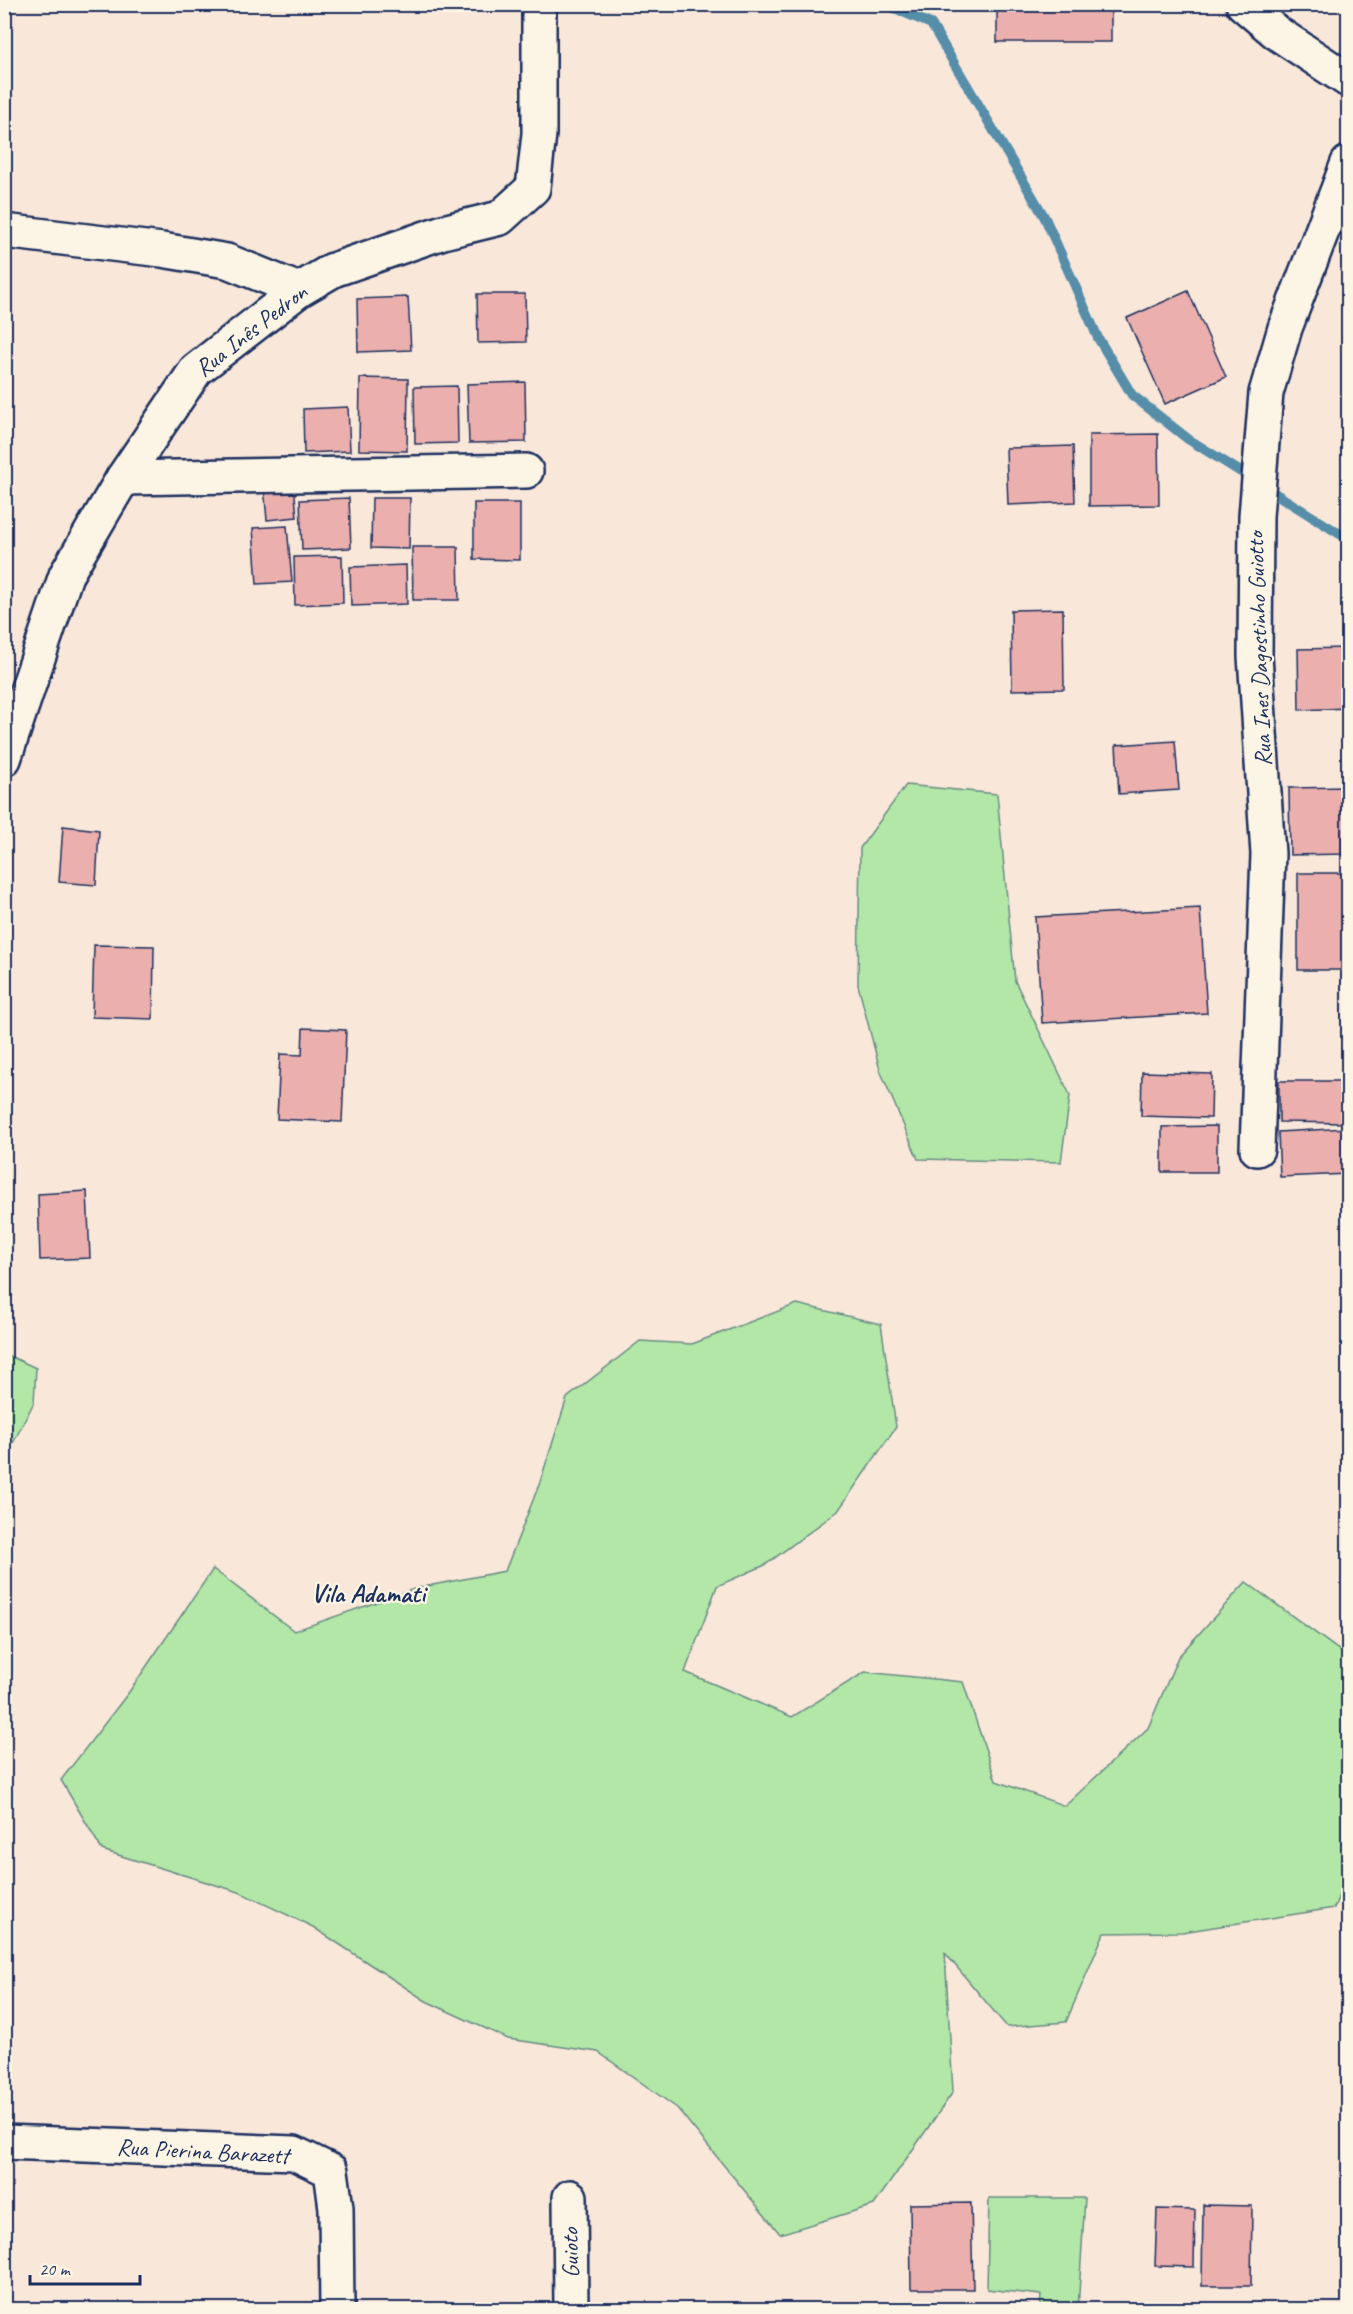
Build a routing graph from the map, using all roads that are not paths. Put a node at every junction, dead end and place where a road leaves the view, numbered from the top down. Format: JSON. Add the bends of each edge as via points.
{"nodes":[{"id":1,"x":1243,"y":4,"type":"edge"},
{"id":2,"x":538,"y":12,"type":"edge"},
{"id":3,"x":1348,"y":80,"type":"edge"},
{"id":4,"x":1348,"y":163,"type":"edge"},
{"id":5,"x":4,"y":231,"type":"edge"},
{"id":6,"x":299,"y":290,"type":"junction"},
{"id":7,"x":526,"y":471,"type":"dead end"},
{"id":8,"x":123,"y":478,"type":"junction"},
{"id":9,"x":4,"y":759,"type":"edge"},
{"id":10,"x":1257,"y":1149,"type":"dead end"},
{"id":11,"x":4,"y":2142,"type":"edge"},
{"id":12,"x":570,"y":2197,"type":"dead end"},
{"id":13,"x":337,"y":2310,"type":"edge"},
{"id":14,"x":571,"y":2310,"type":"edge"}],
"edges":[{"from":1,"to":3,"type":"street","via":[[1277,33]]},
{"from":2,"to":6,"type":"street","name":"Rua Inês Pedron","via":[[539,134],[532,188],[500,218],[443,232],[333,270]]},
{"from":4,"to":10,"type":"street","name":"Rua Ines Dagostinho Guiotto","via":[[1285,328],[1266,393],[1256,516],[1255,656],[1268,854]]},
{"from":5,"to":6,"type":"street","via":[[227,261]]},
{"from":6,"to":8,"type":"street","name":"Rua Inês Pedron","via":[[196,370]]},
{"from":7,"to":8,"type":"street"},
{"from":8,"to":9,"type":"street","name":"Rua Inês Pedron","via":[[66,575]]},
{"from":11,"to":13,"type":"street","name":"Rua Pierina Barazett","via":[[294,2152],[331,2171],[336,2208]]},
{"from":12,"to":14,"type":"street","name":"Guioto"}]}
